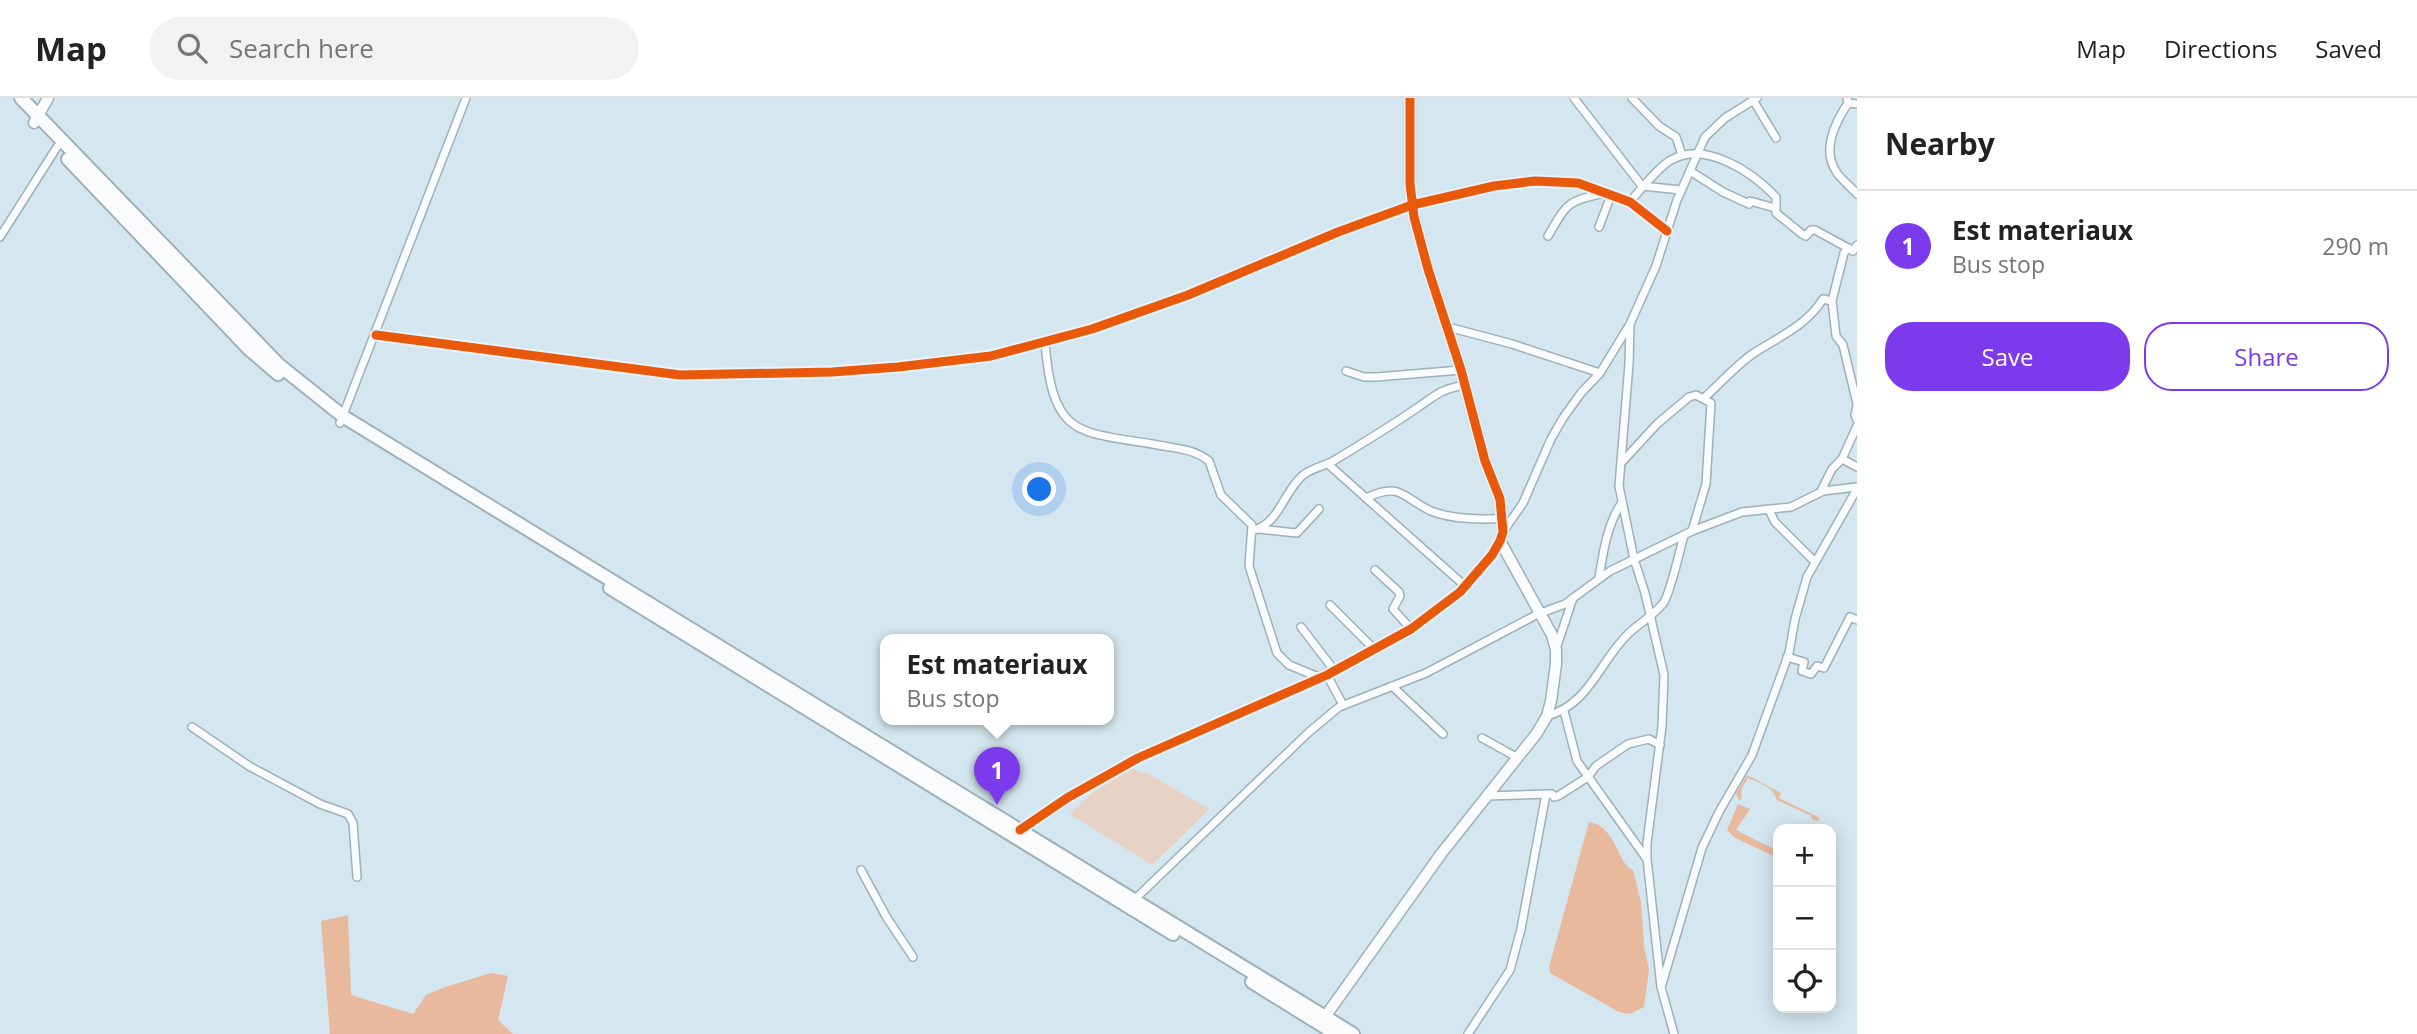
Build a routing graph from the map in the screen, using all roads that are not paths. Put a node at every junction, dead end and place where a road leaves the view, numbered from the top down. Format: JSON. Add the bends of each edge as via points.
{"nodes":[{"id":1,"x":10,"y":98,"type":"edge"},
{"id":2,"x":20,"y":98,"type":"edge"},
{"id":3,"x":48,"y":98,"type":"edge"},
{"id":4,"x":466,"y":98,"type":"edge"},
{"id":5,"x":1410,"y":98,"type":"edge"},
{"id":6,"x":1574,"y":98,"type":"edge"},
{"id":7,"x":1632,"y":98,"type":"edge"},
{"id":8,"x":1755,"y":99,"type":"edge"},
{"id":9,"x":1851,"y":102,"type":"edge"},
{"id":10,"x":37,"y":120,"type":"junction"},
{"id":11,"x":1776,"y":138,"type":"dead end"},
{"id":12,"x":57,"y":147,"type":"junction"},
{"id":13,"x":1699,"y":153,"type":"junction"},
{"id":14,"x":1682,"y":155,"type":"junction"},
{"id":15,"x":1689,"y":172,"type":"junction"},
{"id":16,"x":1642,"y":187,"type":"junction"},
{"id":17,"x":1681,"y":190,"type":"junction"},
{"id":18,"x":1608,"y":194,"type":"junction"},
{"id":19,"x":1857,"y":194,"type":"edge"},
{"id":20,"x":1630,"y":202,"type":"junction"},
{"id":21,"x":1412,"y":205,"type":"junction"},
{"id":22,"x":1775,"y":208,"type":"junction"},
{"id":23,"x":1600,"y":227,"type":"dead end"},
{"id":24,"x":1667,"y":231,"type":"junction"},
{"id":25,"x":1548,"y":236,"type":"dead end"},
{"id":26,"x":0,"y":237,"type":"edge"},
{"id":27,"x":1854,"y":250,"type":"edge"},
{"id":28,"x":1832,"y":301,"type":"junction"},
{"id":29,"x":1630,"y":324,"type":"junction"},
{"id":30,"x":1448,"y":327,"type":"junction"},
{"id":31,"x":376,"y":335,"type":"junction"},
{"id":32,"x":1045,"y":342,"type":"junction"},
{"id":33,"x":1461,"y":370,"type":"junction"},
{"id":34,"x":1346,"y":371,"type":"dead end"},
{"id":35,"x":1601,"y":373,"type":"junction"},
{"id":36,"x":1465,"y":385,"type":"junction"},
{"id":37,"x":1704,"y":398,"type":"junction"},
{"id":38,"x":1857,"y":411,"type":"edge"},
{"id":39,"x":342,"y":420,"type":"junction"},
{"id":40,"x":1857,"y":426,"type":"edge"},
{"id":41,"x":1842,"y":460,"type":"junction"},
{"id":42,"x":1622,"y":462,"type":"junction"},
{"id":43,"x":1328,"y":464,"type":"junction"},
{"id":44,"x":1857,"y":467,"type":"edge"},
{"id":45,"x":1857,"y":488,"type":"edge"},
{"id":46,"x":1821,"y":491,"type":"junction"},
{"id":47,"x":1366,"y":498,"type":"junction"},
{"id":48,"x":1621,"y":504,"type":"junction"},
{"id":49,"x":1319,"y":509,"type":"dead end"},
{"id":50,"x":1769,"y":510,"type":"junction"},
{"id":51,"x":1503,"y":518,"type":"junction"},
{"id":52,"x":1255,"y":530,"type":"junction"},
{"id":53,"x":1692,"y":531,"type":"junction"},
{"id":54,"x":1684,"y":535,"type":"junction"},
{"id":55,"x":1502,"y":537,"type":"junction"},
{"id":56,"x":1634,"y":559,"type":"junction"},
{"id":57,"x":1815,"y":562,"type":"junction"},
{"id":58,"x":1375,"y":570,"type":"dead end"},
{"id":59,"x":1599,"y":578,"type":"junction"},
{"id":60,"x":1465,"y":586,"type":"junction"},
{"id":61,"x":1573,"y":598,"type":"junction"},
{"id":62,"x":1330,"y":605,"type":"dead end"},
{"id":63,"x":1538,"y":614,"type":"junction"},
{"id":64,"x":1649,"y":616,"type":"junction"},
{"id":65,"x":1857,"y":620,"type":"edge"},
{"id":66,"x":1301,"y":627,"type":"dead end"},
{"id":67,"x":1410,"y":629,"type":"junction"},
{"id":68,"x":1374,"y":649,"type":"junction"},
{"id":69,"x":1556,"y":650,"type":"junction"},
{"id":70,"x":1787,"y":657,"type":"junction"},
{"id":71,"x":1334,"y":670,"type":"junction"},
{"id":72,"x":1324,"y":677,"type":"junction"},
{"id":73,"x":1392,"y":686,"type":"junction"},
{"id":74,"x":1343,"y":705,"type":"junction"},
{"id":75,"x":1564,"y":711,"type":"junction"},
{"id":76,"x":1547,"y":716,"type":"junction"},
{"id":77,"x":192,"y":727,"type":"dead end"},
{"id":78,"x":1443,"y":734,"type":"dead end"},
{"id":79,"x":1482,"y":738,"type":"dead end"},
{"id":80,"x":1660,"y":745,"type":"junction"},
{"id":81,"x":1518,"y":758,"type":"junction"},
{"id":82,"x":1588,"y":777,"type":"junction"},
{"id":83,"x":1546,"y":794,"type":"junction"},
{"id":84,"x":1486,"y":796,"type":"junction"},
{"id":85,"x":1020,"y":831,"type":"junction"},
{"id":86,"x":1647,"y":859,"type":"junction"},
{"id":87,"x":861,"y":870,"type":"dead end"},
{"id":88,"x":357,"y":877,"type":"dead end"},
{"id":89,"x":1134,"y":900,"type":"junction"},
{"id":90,"x":913,"y":957,"type":"dead end"},
{"id":91,"x":1661,"y":987,"type":"junction"},
{"id":92,"x":1323,"y":1021,"type":"junction"},
{"id":93,"x":1336,"y":1034,"type":"edge"},
{"id":94,"x":1353,"y":1034,"type":"edge"},
{"id":95,"x":1468,"y":1034,"type":"edge"},
{"id":96,"x":1674,"y":1034,"type":"edge"}],
"edges":[{"from":1,"to":10,"type":"highway"},
{"from":2,"to":10,"type":"highway"},
{"from":3,"to":10,"type":"street"},
{"from":4,"to":31,"type":"street"},
{"from":5,"to":21,"type":"street"},
{"from":6,"to":16,"type":"street"},
{"from":7,"to":14,"type":"street","via":[[1659,127],[1676,137]]},
{"from":8,"to":11,"type":"street"},
{"from":8,"to":13,"type":"street","via":[[1709,133]]},
{"from":9,"to":19,"type":"street","via":[[1831,134],[1832,162]]},
{"from":10,"to":12,"type":"highway"},
{"from":10,"to":39,"type":"highway","via":[[279,365]]},
{"from":12,"to":26,"type":"street"},
{"from":12,"to":39,"type":"highway","via":[[249,349]]},
{"from":13,"to":14,"type":"street"},
{"from":13,"to":15,"type":"street"},
{"from":13,"to":22,"type":"street","via":[[1754,177],[1776,197]]},
{"from":14,"to":16,"type":"street","via":[[1669,160]]},
{"from":15,"to":17,"type":"street"},
{"from":15,"to":22,"type":"street","via":[[1749,204]]},
{"from":16,"to":17,"type":"street"},
{"from":16,"to":20,"type":"street"},
{"from":17,"to":24,"type":"street"},
{"from":18,"to":20,"type":"street"},
{"from":18,"to":21,"type":"street","via":[[1578,183],[1535,181]]},
{"from":18,"to":23,"type":"street"},
{"from":18,"to":25,"type":"street","via":[[1565,206]]},
{"from":20,"to":24,"type":"street"},
{"from":21,"to":30,"type":"street"},
{"from":21,"to":32,"type":"street","via":[[1188,295]]},
{"from":22,"to":27,"type":"street","via":[[1778,216],[1802,234],[1815,229]]},
{"from":24,"to":29,"type":"street","via":[[1657,267]]},
{"from":27,"to":28,"type":"street","via":[[1844,253]]},
{"from":28,"to":37,"type":"street","via":[[1823,299],[1814,314],[1752,354]]},
{"from":28,"to":38,"type":"street","via":[[1836,336],[1843,345]]},
{"from":29,"to":35,"type":"street"},
{"from":29,"to":42,"type":"street"},
{"from":30,"to":33,"type":"street"},
{"from":30,"to":35,"type":"street"},
{"from":31,"to":32,"type":"street","via":[[697,376],[898,367],[991,356]]},
{"from":31,"to":39,"type":"street"},
{"from":32,"to":52,"type":"street","via":[[1050,385],[1064,418],[1107,438],[1200,455],[1209,461],[1221,495]]},
{"from":33,"to":34,"type":"street","via":[[1376,377]]},
{"from":33,"to":36,"type":"street"},
{"from":35,"to":55,"type":"street","via":[[1563,418]]},
{"from":36,"to":43,"type":"street","via":[[1431,396]]},
{"from":36,"to":51,"type":"street"},
{"from":37,"to":42,"type":"street","via":[[1692,396],[1675,407]]},
{"from":37,"to":53,"type":"street","via":[[1712,403],[1713,411],[1706,484]]},
{"from":39,"to":85,"type":"highway"},
{"from":39,"to":92,"type":"highway"},
{"from":40,"to":41,"type":"street"},
{"from":41,"to":44,"type":"street"},
{"from":41,"to":46,"type":"street"},
{"from":42,"to":48,"type":"street"},
{"from":43,"to":47,"type":"street"},
{"from":43,"to":52,"type":"street","via":[[1298,480],[1271,520]]},
{"from":45,"to":46,"type":"street"},
{"from":45,"to":57,"type":"street"},
{"from":46,"to":50,"type":"street","via":[[1800,505]]},
{"from":47,"to":51,"type":"street","via":[[1391,490],[1405,493],[1432,511]]},
{"from":47,"to":60,"type":"street"},
{"from":48,"to":56,"type":"street"},
{"from":48,"to":59,"type":"street"},
{"from":49,"to":52,"type":"street","via":[[1297,533]]},
{"from":50,"to":53,"type":"street","via":[[1735,514]]},
{"from":50,"to":57,"type":"street"},
{"from":51,"to":55,"type":"street"},
{"from":52,"to":72,"type":"street","via":[[1249,566],[1277,653],[1289,665]]},
{"from":53,"to":54,"type":"street"},
{"from":54,"to":56,"type":"street"},
{"from":54,"to":64,"type":"street","via":[[1665,599]]},
{"from":55,"to":60,"type":"street"},
{"from":55,"to":63,"type":"street"},
{"from":56,"to":59,"type":"street"},
{"from":56,"to":64,"type":"street"},
{"from":57,"to":70,"type":"street","via":[[1799,600]]},
{"from":58,"to":67,"type":"street","via":[[1399,592],[1393,609]]},
{"from":59,"to":61,"type":"street"},
{"from":60,"to":67,"type":"street"},
{"from":61,"to":63,"type":"street"},
{"from":61,"to":69,"type":"street"},
{"from":62,"to":68,"type":"street"},
{"from":63,"to":69,"type":"street"},
{"from":63,"to":73,"type":"street"},
{"from":64,"to":75,"type":"street","via":[[1619,644]]},
{"from":64,"to":80,"type":"street","via":[[1664,675]]},
{"from":65,"to":70,"type":"street","via":[[1850,617],[1824,668],[1817,666],[1811,674],[1802,671],[1804,662]]},
{"from":66,"to":71,"type":"street"},
{"from":67,"to":68,"type":"street"},
{"from":68,"to":71,"type":"street"},
{"from":69,"to":76,"type":"street"},
{"from":70,"to":91,"type":"street","via":[[1752,755],[1703,848]]},
{"from":71,"to":72,"type":"street"},
{"from":72,"to":74,"type":"street"},
{"from":72,"to":85,"type":"street","via":[[1138,758]]},
{"from":73,"to":74,"type":"street"},
{"from":73,"to":78,"type":"street"},
{"from":74,"to":89,"type":"street"},
{"from":75,"to":76,"type":"street"},
{"from":75,"to":82,"type":"street","via":[[1577,761]]},
{"from":76,"to":81,"type":"street"},
{"from":77,"to":88,"type":"street","via":[[249,766],[348,814]]},
{"from":79,"to":81,"type":"street"},
{"from":80,"to":82,"type":"street","via":[[1649,739],[1628,744]]},
{"from":80,"to":86,"type":"street"},
{"from":81,"to":84,"type":"street"},
{"from":82,"to":83,"type":"street","via":[[1558,796]]},
{"from":82,"to":86,"type":"street"},
{"from":83,"to":84,"type":"street"},
{"from":83,"to":95,"type":"street","via":[[1513,962]]},
{"from":84,"to":92,"type":"street"},
{"from":85,"to":89,"type":"highway"},
{"from":86,"to":91,"type":"street"},
{"from":87,"to":90,"type":"street"},
{"from":89,"to":92,"type":"highway"},
{"from":91,"to":96,"type":"street"},
{"from":92,"to":93,"type":"highway"},
{"from":92,"to":94,"type":"highway"}]}
